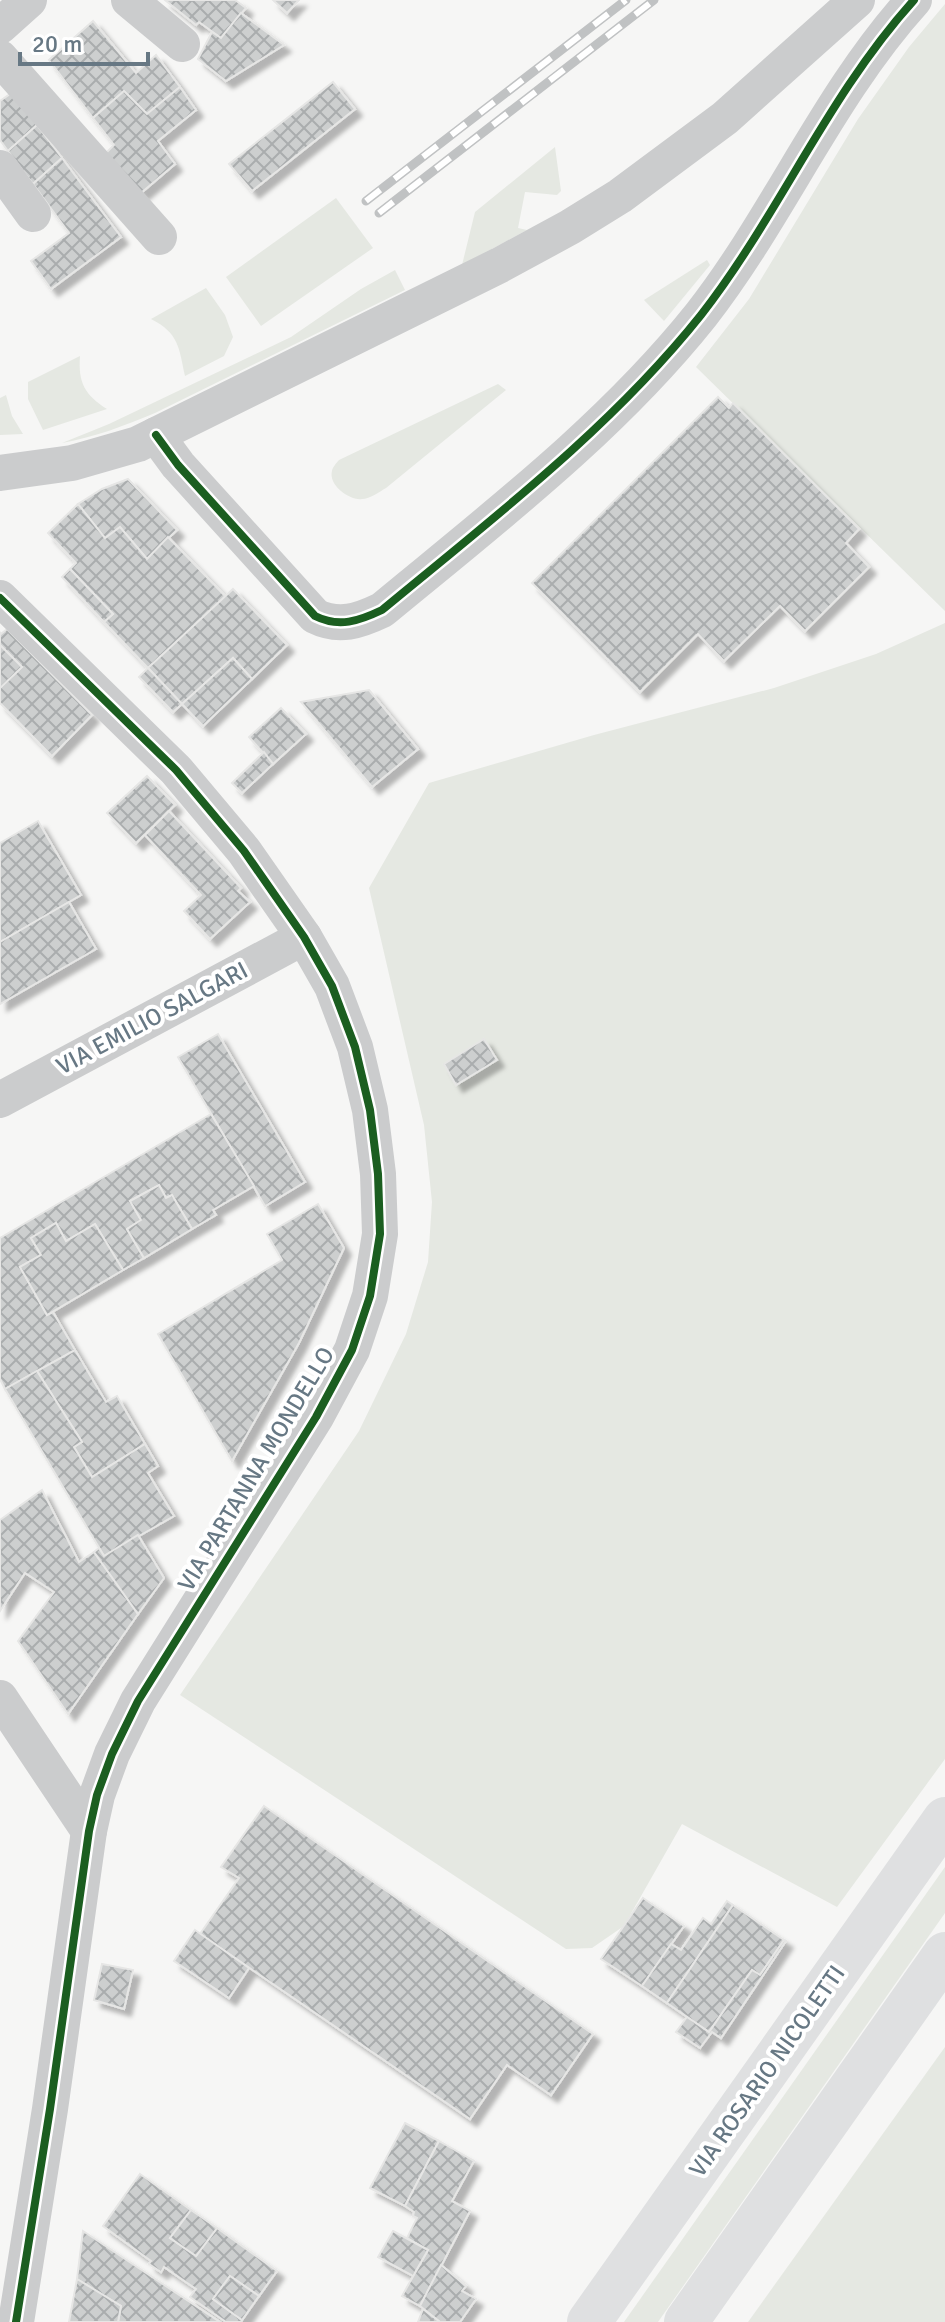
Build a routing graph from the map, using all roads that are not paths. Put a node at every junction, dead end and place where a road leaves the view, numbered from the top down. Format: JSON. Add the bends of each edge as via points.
{"nodes":[{"id":1,"x":129,"y":0,"type":"edge"},
{"id":2,"x":857,"y":0,"type":"edge"},
{"id":3,"x":914,"y":0,"type":"edge"},
{"id":4,"x":182,"y":44,"type":"dead end"},
{"id":5,"x":0,"y":58,"type":"edge"},
{"id":6,"x":0,"y":168,"type":"edge"},
{"id":7,"x":33,"y":214,"type":"dead end"},
{"id":8,"x":159,"y":237,"type":"dead end"},
{"id":9,"x":156,"y":435,"type":"junction"},
{"id":10,"x":4,"y":470,"type":"edge"},
{"id":11,"x":0,"y":598,"type":"edge"},
{"id":12,"x":304,"y":937,"type":"junction"},
{"id":13,"x":0,"y":1100,"type":"edge"},
{"id":14,"x":0,"y":1698,"type":"edge"},
{"id":15,"x":945,"y":1819,"type":"edge"},
{"id":16,"x":89,"y":1831,"type":"junction"},
{"id":17,"x":945,"y":1954,"type":"edge"},
{"id":18,"x":16,"y":2322,"type":"edge"},
{"id":19,"x":589,"y":2322,"type":"edge"},
{"id":20,"x":686,"y":2322,"type":"edge"}],
"edges":[{"from":1,"to":4,"type":"street"},
{"from":2,"to":9,"type":"street","via":[[725,118],[620,196],[500,265]]},
{"from":3,"to":9,"type":"street","via":[[858,69],[741,260],[700,316],[577,445],[382,610],[344,623],[315,616]]},
{"from":5,"to":8,"type":"street"},
{"from":6,"to":7,"type":"street"},
{"from":9,"to":10,"type":"street","via":[[87,460]]},
{"from":11,"to":12,"type":"street","name":"VIA PARTANNA MONDELLO","via":[[176,770],[244,851]]},
{"from":12,"to":13,"type":"street","name":"VIA EMILIO SALGARI"},
{"from":12,"to":16,"type":"street","name":"VIA PARTANNA MONDELLO","via":[[332,986],[355,1047],[370,1110],[380,1234],[370,1296],[352,1350],[316,1417],[138,1701],[112,1754]]},
{"from":14,"to":16,"type":"street"},
{"from":15,"to":19,"type":"main road","name":"VIA ROSARIO NICOLETTI"},
{"from":16,"to":18,"type":"street","name":"VIA PARTANNA MONDELLO"},
{"from":17,"to":20,"type":"main road"}]}
